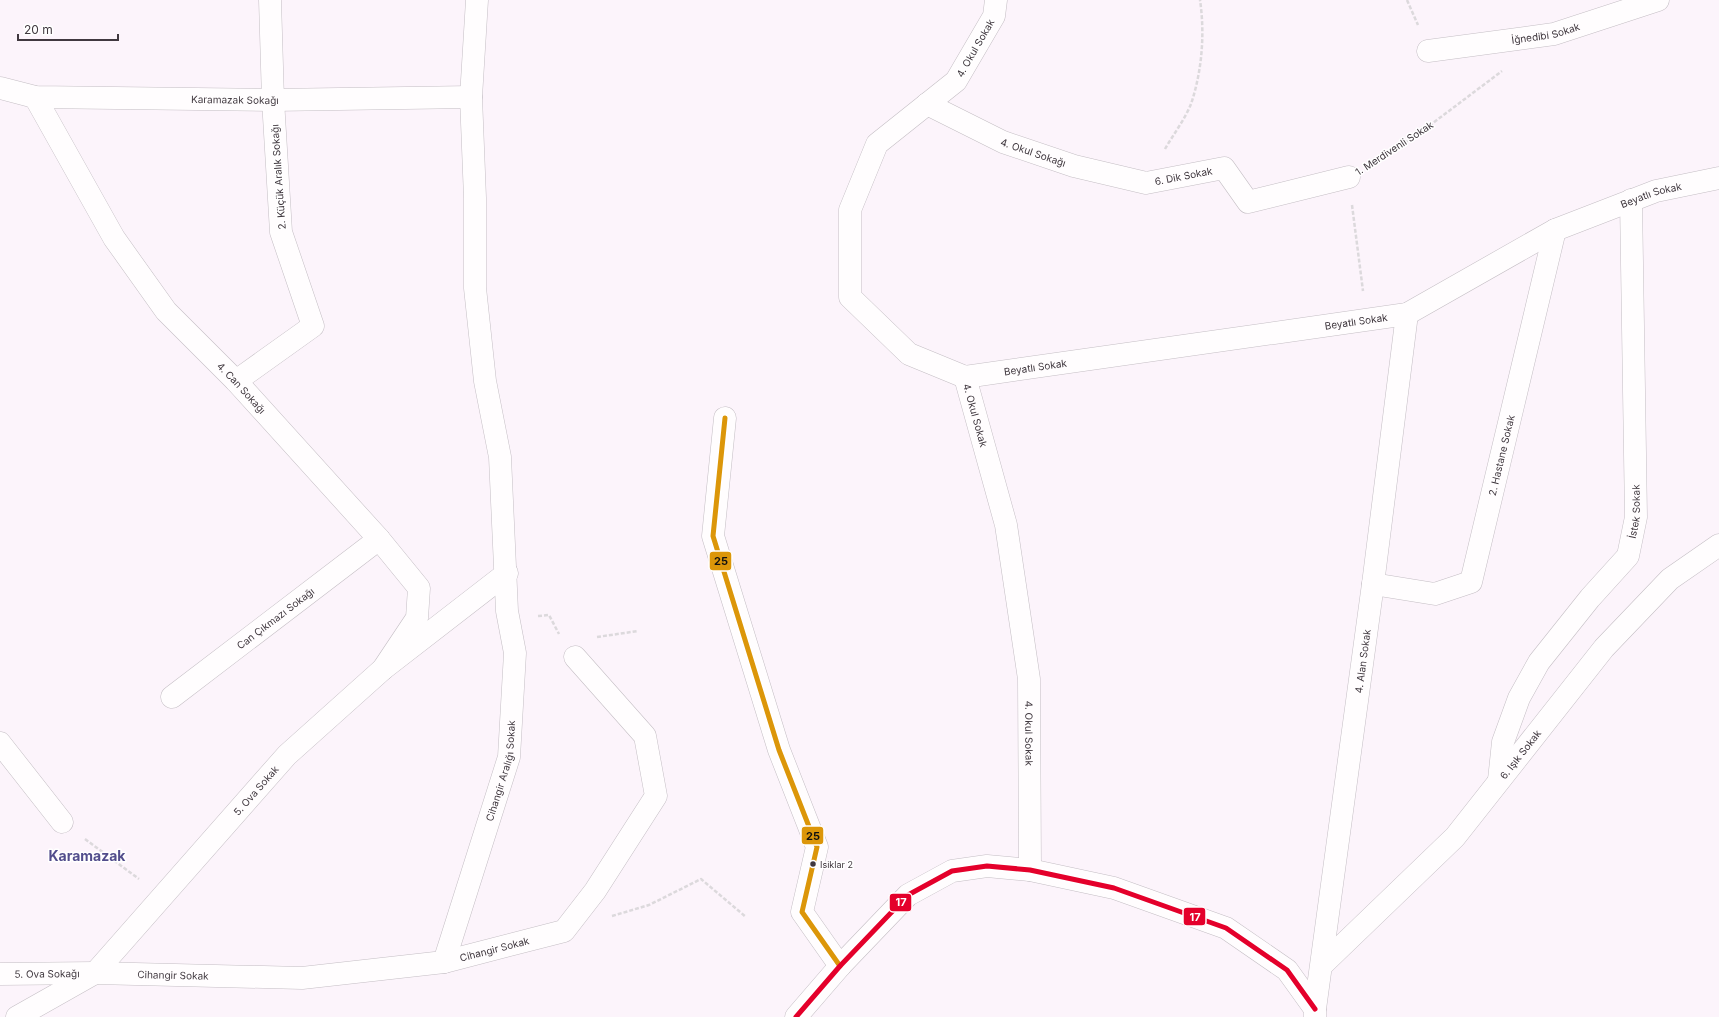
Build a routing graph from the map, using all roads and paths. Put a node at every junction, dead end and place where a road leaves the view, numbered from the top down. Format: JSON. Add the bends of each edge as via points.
{"nodes":[{"id":1,"x":270,"y":0,"type":"edge"},
{"id":2,"x":477,"y":0,"type":"edge"},
{"id":3,"x":996,"y":0,"type":"edge"},
{"id":4,"x":1200,"y":0,"type":"edge"},
{"id":5,"x":1658,"y":0,"type":"edge"},
{"id":6,"x":1428,"y":51,"type":"dead end"},
{"id":7,"x":1506,"y":68,"type":"dead end"},
{"id":8,"x":0,"y":88,"type":"edge"},
{"id":9,"x":35,"y":97,"type":"junction"},
{"id":10,"x":471,"y":97,"type":"junction"},
{"id":11,"x":273,"y":100,"type":"junction"},
{"id":12,"x":927,"y":104,"type":"junction"},
{"id":13,"x":1349,"y":177,"type":"junction"},
{"id":14,"x":1719,"y":178,"type":"edge"},
{"id":15,"x":1146,"y":183,"type":"junction"},
{"id":16,"x":1631,"y":200,"type":"junction"},
{"id":17,"x":1554,"y":230,"type":"junction"},
{"id":18,"x":1407,"y":314,"type":"junction"},
{"id":19,"x":1367,"y":320,"type":"junction"},
{"id":20,"x":965,"y":377,"type":"junction"},
{"id":21,"x":236,"y":382,"type":"junction"},
{"id":22,"x":725,"y":418,"type":"dead end"},
{"id":23,"x":379,"y":539,"type":"junction"},
{"id":24,"x":1719,"y":545,"type":"edge"},
{"id":25,"x":506,"y":573,"type":"junction"},
{"id":26,"x":1373,"y":584,"type":"junction"},
{"id":27,"x":575,"y":657,"type":"dead end"},
{"id":28,"x":383,"y":669,"type":"junction"},
{"id":29,"x":172,"y":697,"type":"dead end"},
{"id":30,"x":0,"y":743,"type":"edge"},
{"id":31,"x":1499,"y":780,"type":"junction"},
{"id":32,"x":62,"y":822,"type":"joint"},
{"id":33,"x":1030,"y":870,"type":"junction"},
{"id":34,"x":163,"y":897,"type":"junction"},
{"id":35,"x":606,"y":918,"type":"dead end"},
{"id":36,"x":746,"y":918,"type":"dead end"},
{"id":37,"x":444,"y":962,"type":"junction"},
{"id":38,"x":1322,"y":965,"type":"junction"},
{"id":39,"x":840,"y":966,"type":"junction"},
{"id":40,"x":95,"y":973,"type":"junction"},
{"id":41,"x":0,"y":974,"type":"edge"},
{"id":42,"x":1315,"y":1013,"type":"edge"},
{"id":43,"x":17,"y":1017,"type":"edge"},
{"id":44,"x":796,"y":1017,"type":"edge"}],
"edges":[{"from":1,"to":11,"type":"street","name":"2. Küçük Aralık Sokağı"},
{"from":2,"to":10,"type":"street","name":"Cihangir Aralığı Sokak"},
{"from":3,"to":12,"type":"street","name":"4. Okul Sokak","via":[[994,16],[956,81]]},
{"from":4,"to":15,"type":"path","name":"6. Dik Sokak","via":[[1201,58],[1191,104]]},
{"from":5,"to":6,"type":"street","name":"İğnedibi Sokak","via":[[1554,34]]},
{"from":7,"to":13,"type":"path","name":"1. Merdivenli Sokak","via":[[1417,135]]},
{"from":8,"to":9,"type":"street","name":"Karamazak Sokağı"},
{"from":9,"to":11,"type":"street","name":"Karamazak Sokağı"},
{"from":9,"to":21,"type":"street","name":"4. Can Sokağı","via":[[114,238],[166,310]]},
{"from":10,"to":11,"type":"street","name":"Karamazak Sokağı"},
{"from":10,"to":25,"type":"street","name":"Cihangir Aralığı Sokak","via":[[475,288],[485,381],[500,457]]},
{"from":11,"to":21,"type":"street","name":"2. Küçük Aralık Sokağı","via":[[281,232],[313,326]]},
{"from":12,"to":15,"type":"street","name":"4. Okul Sokağı","via":[[1003,142],[1074,166]]},
{"from":12,"to":20,"type":"street","name":"4. Okul Sokak","via":[[877,144],[850,210],[850,297],[909,354]]},
{"from":13,"to":15,"type":"street","name":"6. Dik Sokak","via":[[1248,202],[1224,168]]},
{"from":13,"to":19,"type":"path","name":"1. Merdivenli Sokak"},
{"from":14,"to":16,"type":"street","name":"Beyatlı Sokak","via":[[1656,191]]},
{"from":16,"to":17,"type":"street","name":"Beyatlı Sokak"},
{"from":16,"to":31,"type":"street","name":"İstek Sokak","via":[[1636,517],[1628,556],[1590,598],[1540,662],[1519,698],[1503,742]]},
{"from":17,"to":18,"type":"street","name":"Beyatlı Sokak"},
{"from":17,"to":26,"type":"street","name":"2. Hastane Sokak","via":[[1471,582],[1435,594]]},
{"from":18,"to":19,"type":"street","name":"Beyatlı Sokak"},
{"from":18,"to":26,"type":"street","name":"4. Alan Sokak"},
{"from":19,"to":20,"type":"street","name":"Beyatlı Sokak"},
{"from":20,"to":33,"type":"street","name":"4. Okul Sokak","via":[[1006,525],[1029,679]]},
{"from":21,"to":23,"type":"street","name":"4. Can Sokağı"},
{"from":22,"to":39,"type":"street","via":[[713,536],[779,750],[817,848],[802,912]]},
{"from":23,"to":28,"type":"street","name":"4. Can Sokağı","via":[[419,588],[417,618]]},
{"from":23,"to":29,"type":"street","name":"Can Çıkmazı Sokağı"},
{"from":24,"to":31,"type":"street","name":"6. Işık Sokak","via":[[1670,579],[1609,642]]},
{"from":25,"to":28,"type":"street","name":"5. Ova Sokak"},
{"from":25,"to":37,"type":"street","name":"Cihangir Aralığı Sokak","via":[[508,611],[515,653],[509,757]]},
{"from":26,"to":38,"type":"street","name":"4. Alan Sokak"},
{"from":27,"to":37,"type":"street","name":"Cihangir Sokak","via":[[645,736],[656,796],[596,891],[564,931]]},
{"from":28,"to":34,"type":"street","name":"5. Ova Sokak","via":[[287,755]]},
{"from":30,"to":32,"type":"street"},
{"from":31,"to":38,"type":"street","name":"6. Işık Sokak","via":[[1455,837]]},
{"from":32,"to":34,"type":"path"},
{"from":33,"to":39,"type":"street","via":[[987,866],[952,871],[908,895]]},
{"from":33,"to":42,"type":"street","via":[[1114,888],[1226,928],[1286,970]]},
{"from":34,"to":40,"type":"street","name":"5. Ova Sokak"},
{"from":35,"to":36,"type":"path","via":[[649,905],[701,880]]},
{"from":37,"to":40,"type":"street","name":"Cihangir Sokak","via":[[302,978]]},
{"from":38,"to":42,"type":"street","name":"4. Alan Sokak"},
{"from":39,"to":44,"type":"street"},
{"from":40,"to":41,"type":"street","name":"5. Ova Sokağı"},
{"from":40,"to":43,"type":"street","name":"5. Ova Sokak"}]}
